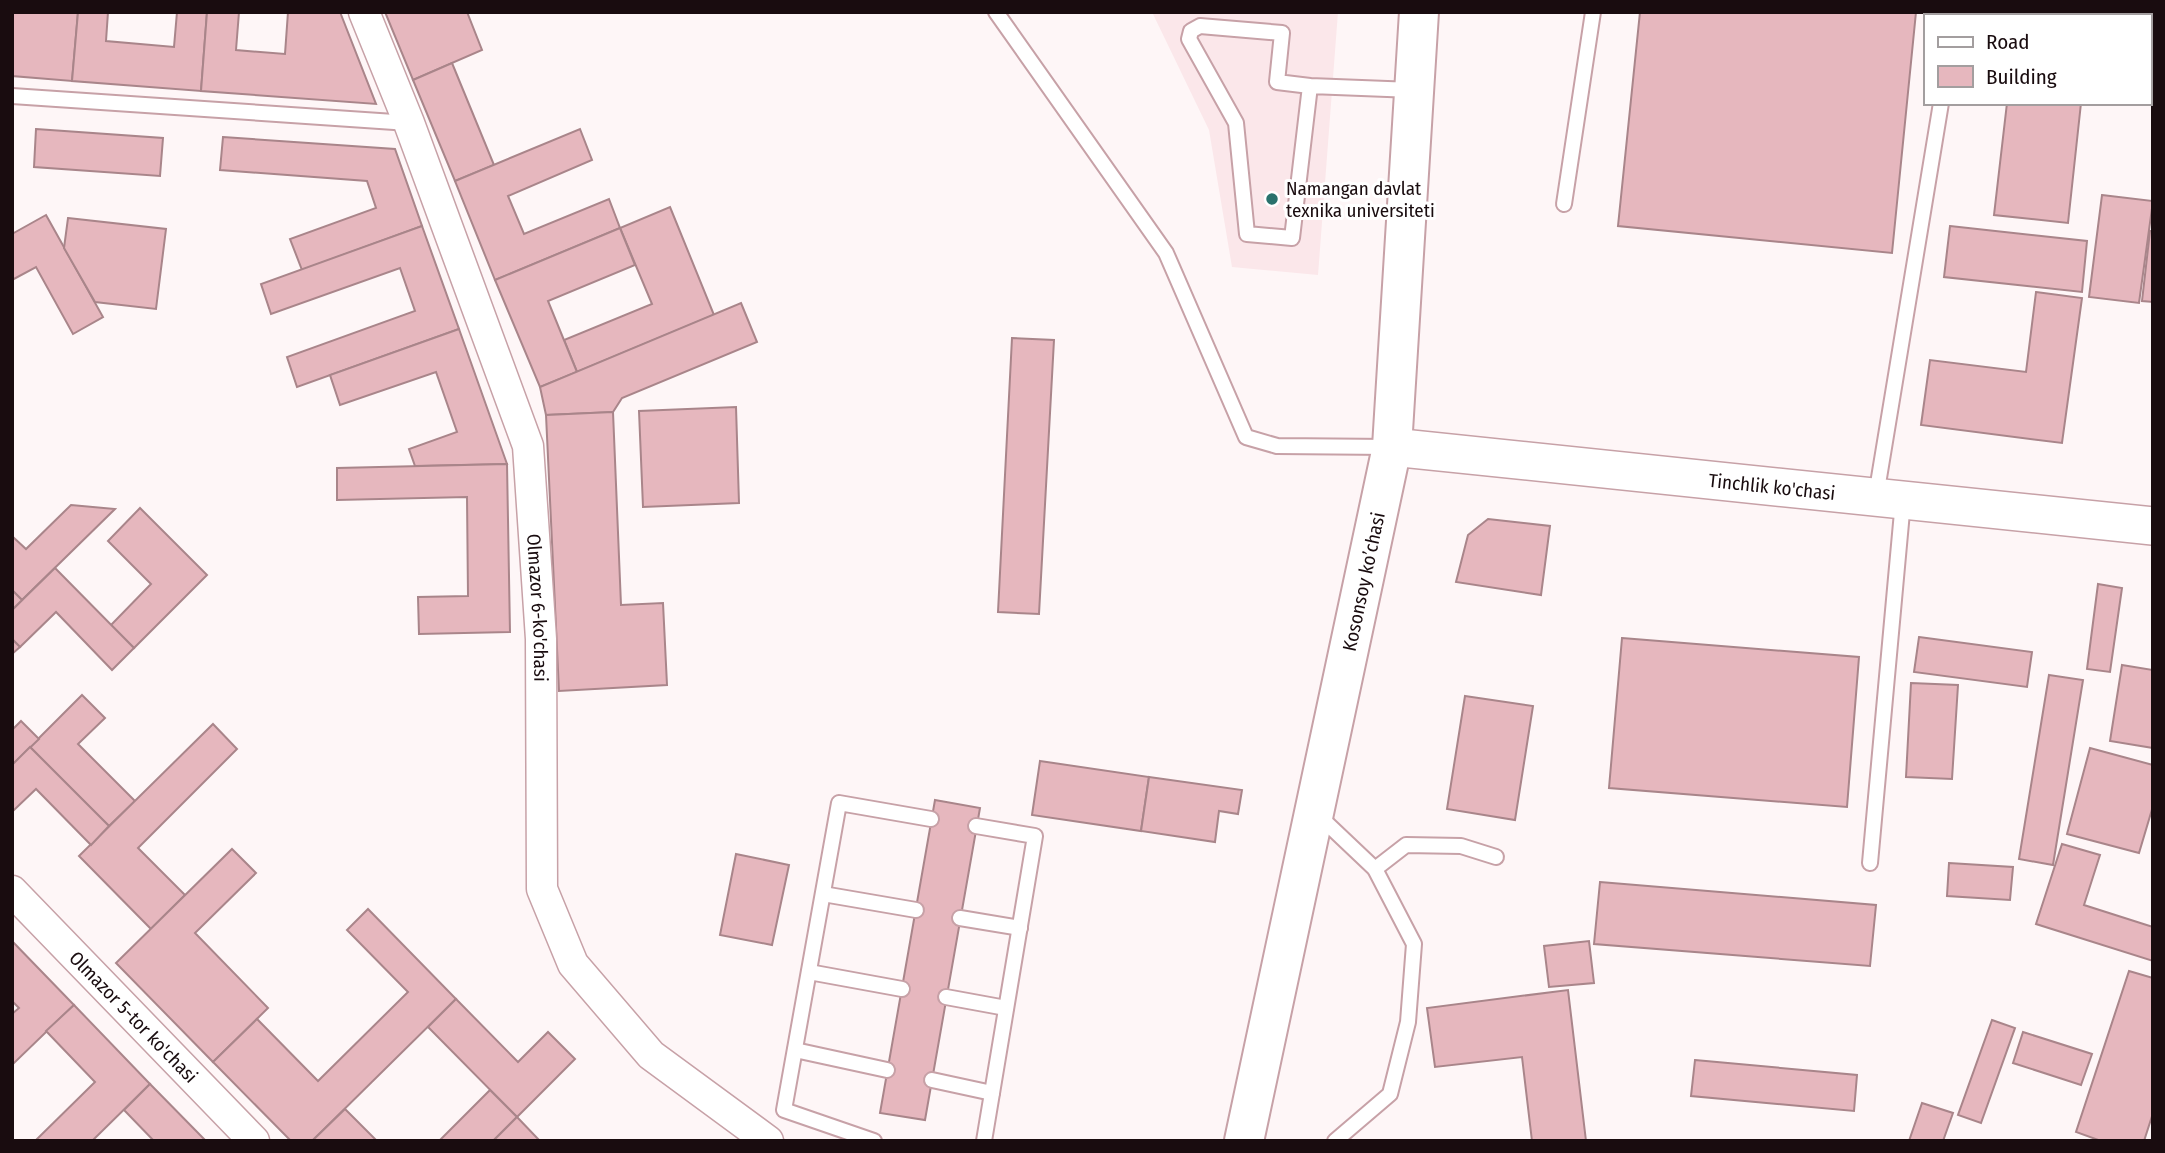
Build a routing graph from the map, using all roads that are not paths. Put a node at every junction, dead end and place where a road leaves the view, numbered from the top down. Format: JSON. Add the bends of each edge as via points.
{"nodes":[{"id":1,"x":364,"y":12,"type":"edge"},
{"id":2,"x":996,"y":12,"type":"edge"},
{"id":3,"x":1419,"y":12,"type":"edge"},
{"id":4,"x":1593,"y":12,"type":"edge"},
{"id":5,"x":1310,"y":86,"type":"junction"},
{"id":6,"x":1414,"y":90,"type":"junction"},
{"id":7,"x":12,"y":96,"type":"edge"},
{"id":8,"x":1941,"y":105,"type":"edge"},
{"id":9,"x":410,"y":123,"type":"junction"},
{"id":10,"x":1564,"y":204,"type":"dead end"},
{"id":11,"x":1392,"y":447,"type":"junction"},
{"id":12,"x":1889,"y":499,"type":"junction"},
{"id":13,"x":2153,"y":526,"type":"edge"},
{"id":14,"x":1314,"y":810,"type":"junction"},
{"id":15,"x":932,"y":819,"type":"dead end"},
{"id":16,"x":976,"y":826,"type":"dead end"},
{"id":17,"x":1496,"y":857,"type":"dead end"},
{"id":18,"x":1870,"y":863,"type":"dead end"},
{"id":19,"x":1375,"y":869,"type":"junction"},
{"id":20,"x":12,"y":891,"type":"edge"},
{"id":21,"x":823,"y":894,"type":"junction"},
{"id":22,"x":916,"y":910,"type":"dead end"},
{"id":23,"x":960,"y":918,"type":"dead end"},
{"id":24,"x":1020,"y":928,"type":"junction"},
{"id":25,"x":809,"y":972,"type":"junction"},
{"id":26,"x":902,"y":989,"type":"dead end"},
{"id":27,"x":946,"y":998,"type":"dead end"},
{"id":28,"x":1006,"y":1008,"type":"junction"},
{"id":29,"x":795,"y":1050,"type":"junction"},
{"id":30,"x":887,"y":1070,"type":"dead end"},
{"id":31,"x":932,"y":1080,"type":"dead end"},
{"id":32,"x":992,"y":1093,"type":"junction"},
{"id":33,"x":254,"y":1141,"type":"edge"},
{"id":34,"x":768,"y":1141,"type":"edge"},
{"id":35,"x":874,"y":1141,"type":"edge"},
{"id":36,"x":984,"y":1141,"type":"edge"},
{"id":37,"x":1244,"y":1141,"type":"edge"},
{"id":38,"x":1335,"y":1141,"type":"edge"}],
"edges":[{"from":1,"to":9,"type":"street","name":"Olmazor 6-ko'chasi"},
{"from":2,"to":11,"type":"lane","via":[[1166,253],[1246,437],[1277,446]]},
{"from":3,"to":6,"type":"main road","name":"Kosonsoy ko’chasi"},
{"from":4,"to":10,"type":"lane"},
{"from":5,"to":5,"type":"lane","via":[[1292,238],[1247,234],[1236,123],[1189,39],[1191,31],[1200,26],[1282,33],[1277,82]]},
{"from":5,"to":6,"type":"lane"},
{"from":6,"to":11,"type":"main road","name":"Kosonsoy ko’chasi"},
{"from":7,"to":9,"type":"lane"},
{"from":8,"to":12,"type":"lane"},
{"from":9,"to":34,"type":"street","name":"Olmazor 6-ko'chasi","via":[[528,446],[541,639],[542,889],[573,964],[651,1055]]},
{"from":11,"to":12,"type":"street","name":"Tinchlik ko'chasi"},
{"from":11,"to":14,"type":"main road","name":"Kosonsoy ko’chasi"},
{"from":12,"to":13,"type":"street","name":"Tinchlik ko'chasi"},
{"from":12,"to":18,"type":"lane"},
{"from":14,"to":19,"type":"lane"},
{"from":14,"to":37,"type":"main road","name":"Kosonsoy ko’chasi"},
{"from":15,"to":21,"type":"lane","via":[[839,803]]},
{"from":16,"to":24,"type":"lane","via":[[1035,836]]},
{"from":17,"to":19,"type":"lane","via":[[1461,846],[1406,845]]},
{"from":19,"to":38,"type":"lane","via":[[1414,944],[1408,1022],[1390,1094]]},
{"from":20,"to":33,"type":"street","name":"Olmazor 5-tor ko'chasi"},
{"from":21,"to":22,"type":"lane"},
{"from":21,"to":25,"type":"lane"},
{"from":23,"to":24,"type":"lane"},
{"from":24,"to":28,"type":"lane"},
{"from":25,"to":26,"type":"lane"},
{"from":25,"to":29,"type":"lane"},
{"from":27,"to":28,"type":"lane"},
{"from":28,"to":32,"type":"lane"},
{"from":29,"to":30,"type":"lane"},
{"from":29,"to":35,"type":"lane","via":[[784,1111]]},
{"from":31,"to":32,"type":"lane"},
{"from":32,"to":36,"type":"lane"}]}
